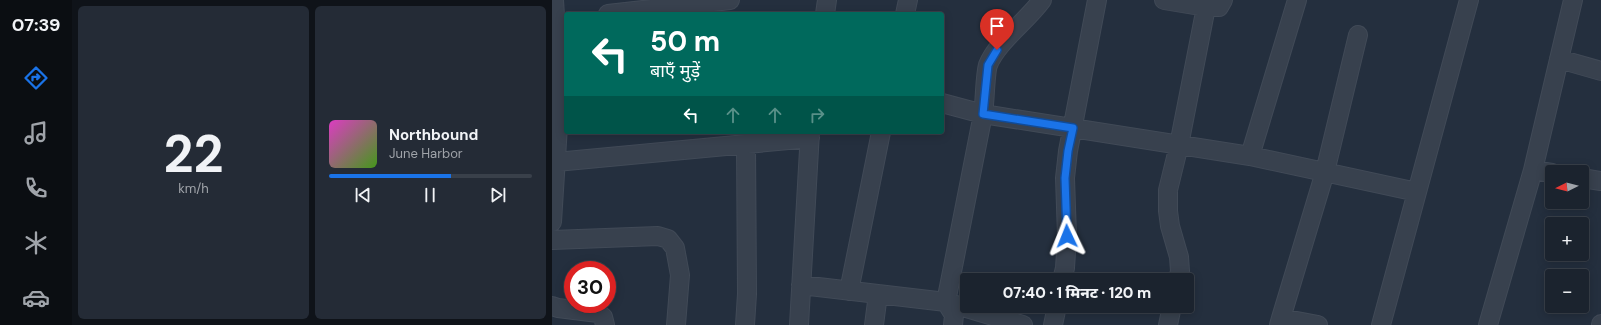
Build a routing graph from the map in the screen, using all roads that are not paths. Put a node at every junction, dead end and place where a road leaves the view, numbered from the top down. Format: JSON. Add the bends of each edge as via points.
{"nodes":[{"id":1,"x":554,"y":0,"type":"edge"},
{"id":2,"x":730,"y":0,"type":"edge"},
{"id":3,"x":827,"y":0,"type":"edge"},
{"id":4,"x":908,"y":0,"type":"edge"},
{"id":5,"x":1042,"y":0,"type":"edge"},
{"id":6,"x":1097,"y":0,"type":"edge"},
{"id":7,"x":1164,"y":0,"type":"edge"},
{"id":8,"x":1223,"y":0,"type":"edge"},
{"id":9,"x":1297,"y":0,"type":"edge"},
{"id":10,"x":1469,"y":0,"type":"edge"},
{"id":11,"x":1573,"y":0,"type":"edge"},
{"id":12,"x":1206,"y":8,"type":"junction"},
{"id":13,"x":625,"y":12,"type":"edge"},
{"id":14,"x":730,"y":12,"type":"edge"},
{"id":15,"x":825,"y":12,"type":"edge"},
{"id":16,"x":905,"y":12,"type":"edge"},
{"id":17,"x":561,"y":19,"type":"edge"},
{"id":18,"x":1358,"y":35,"type":"dead end"},
{"id":19,"x":1559,"y":59,"type":"junction"},
{"id":20,"x":1601,"y":71,"type":"edge"},
{"id":21,"x":563,"y":93,"type":"edge"},
{"id":22,"x":944,"y":104,"type":"edge"},
{"id":23,"x":983,"y":114,"type":"junction"},
{"id":24,"x":1073,"y":128,"type":"junction"},
{"id":25,"x":881,"y":134,"type":"edge"},
{"id":26,"x":810,"y":135,"type":"edge"},
{"id":27,"x":741,"y":140,"type":"edge"},
{"id":28,"x":1179,"y":145,"type":"junction"},
{"id":29,"x":1250,"y":156,"type":"junction"},
{"id":30,"x":556,"y":162,"type":"junction"},
{"id":31,"x":1533,"y":170,"type":"junction"},
{"id":32,"x":1325,"y":172,"type":"junction"},
{"id":33,"x":1545,"y":172,"type":"edge"},
{"id":34,"x":1589,"y":179,"type":"edge"},
{"id":35,"x":1601,"y":180,"type":"edge"},
{"id":36,"x":1417,"y":192,"type":"junction"},
{"id":37,"x":552,"y":222,"type":"edge"},
{"id":38,"x":552,"y":240,"type":"edge"},
{"id":39,"x":1064,"y":273,"type":"edge"},
{"id":40,"x":1180,"y":273,"type":"edge"},
{"id":41,"x":801,"y":285,"type":"junction"},
{"id":42,"x":849,"y":290,"type":"junction"},
{"id":43,"x":878,"y":294,"type":"junction"},
{"id":44,"x":946,"y":302,"type":"junction"},
{"id":45,"x":552,"y":306,"type":"edge"},
{"id":46,"x":1056,"y":313,"type":"edge"},
{"id":47,"x":1171,"y":313,"type":"edge"},
{"id":48,"x":1280,"y":322,"type":"edge"},
{"id":49,"x":605,"y":325,"type":"edge"},
{"id":50,"x":676,"y":325,"type":"edge"},
{"id":51,"x":745,"y":325,"type":"edge"},
{"id":52,"x":799,"y":325,"type":"edge"},
{"id":53,"x":874,"y":325,"type":"edge"},
{"id":54,"x":953,"y":325,"type":"edge"},
{"id":55,"x":1023,"y":325,"type":"edge"},
{"id":56,"x":1053,"y":325,"type":"edge"},
{"id":57,"x":1168,"y":325,"type":"edge"},
{"id":58,"x":1318,"y":325,"type":"edge"},
{"id":59,"x":1381,"y":325,"type":"edge"},
{"id":60,"x":1488,"y":325,"type":"edge"}],
"edges":[{"from":1,"to":17,"type":"street"},
{"from":2,"to":13,"type":"street"},
{"from":2,"to":14,"type":"street"},
{"from":3,"to":15,"type":"street"},
{"from":4,"to":16,"type":"street"},
{"from":5,"to":23,"type":"street","via":[[997,50],[988,65]]},
{"from":6,"to":24,"type":"street"},
{"from":7,"to":12,"type":"street"},
{"from":8,"to":12,"type":"street","via":[[1219,7]]},
{"from":9,"to":29,"type":"street"},
{"from":10,"to":36,"type":"street"},
{"from":11,"to":19,"type":"street"},
{"from":12,"to":28,"type":"street"},
{"from":17,"to":21,"type":"street"},
{"from":18,"to":32,"type":"street"},
{"from":19,"to":20,"type":"street"},
{"from":19,"to":31,"type":"street"},
{"from":21,"to":30,"type":"street"},
{"from":22,"to":23,"type":"street"},
{"from":23,"to":24,"type":"street"},
{"from":23,"to":44,"type":"street"},
{"from":24,"to":28,"type":"street"},
{"from":24,"to":39,"type":"street","via":[[1065,178],[1067,236]]},
{"from":25,"to":42,"type":"street"},
{"from":26,"to":27,"type":"street"},
{"from":26,"to":41,"type":"street"},
{"from":27,"to":30,"type":"street"},
{"from":27,"to":51,"type":"street","via":[[747,294]]},
{"from":28,"to":29,"type":"street"},
{"from":28,"to":40,"type":"street","via":[[1168,190],[1168,211],[1179,257]]},
{"from":29,"to":32,"type":"street"},
{"from":30,"to":37,"type":"street"},
{"from":31,"to":33,"type":"street"},
{"from":31,"to":60,"type":"street"},
{"from":32,"to":36,"type":"street"},
{"from":32,"to":48,"type":"street"},
{"from":34,"to":35,"type":"street"},
{"from":36,"to":59,"type":"street"},
{"from":38,"to":50,"type":"street","via":[[658,236],[668,239],[676,248],[680,275]]},
{"from":41,"to":42,"type":"street"},
{"from":41,"to":52,"type":"street"},
{"from":42,"to":43,"type":"street"},
{"from":43,"to":44,"type":"street"},
{"from":43,"to":53,"type":"street"},
{"from":44,"to":54,"type":"street","via":[[954,315]]},
{"from":44,"to":55,"type":"street"},
{"from":45,"to":49,"type":"street","via":[[598,313],[603,317]]},
{"from":46,"to":56,"type":"street"},
{"from":47,"to":57,"type":"street"},
{"from":48,"to":58,"type":"street"}]}
